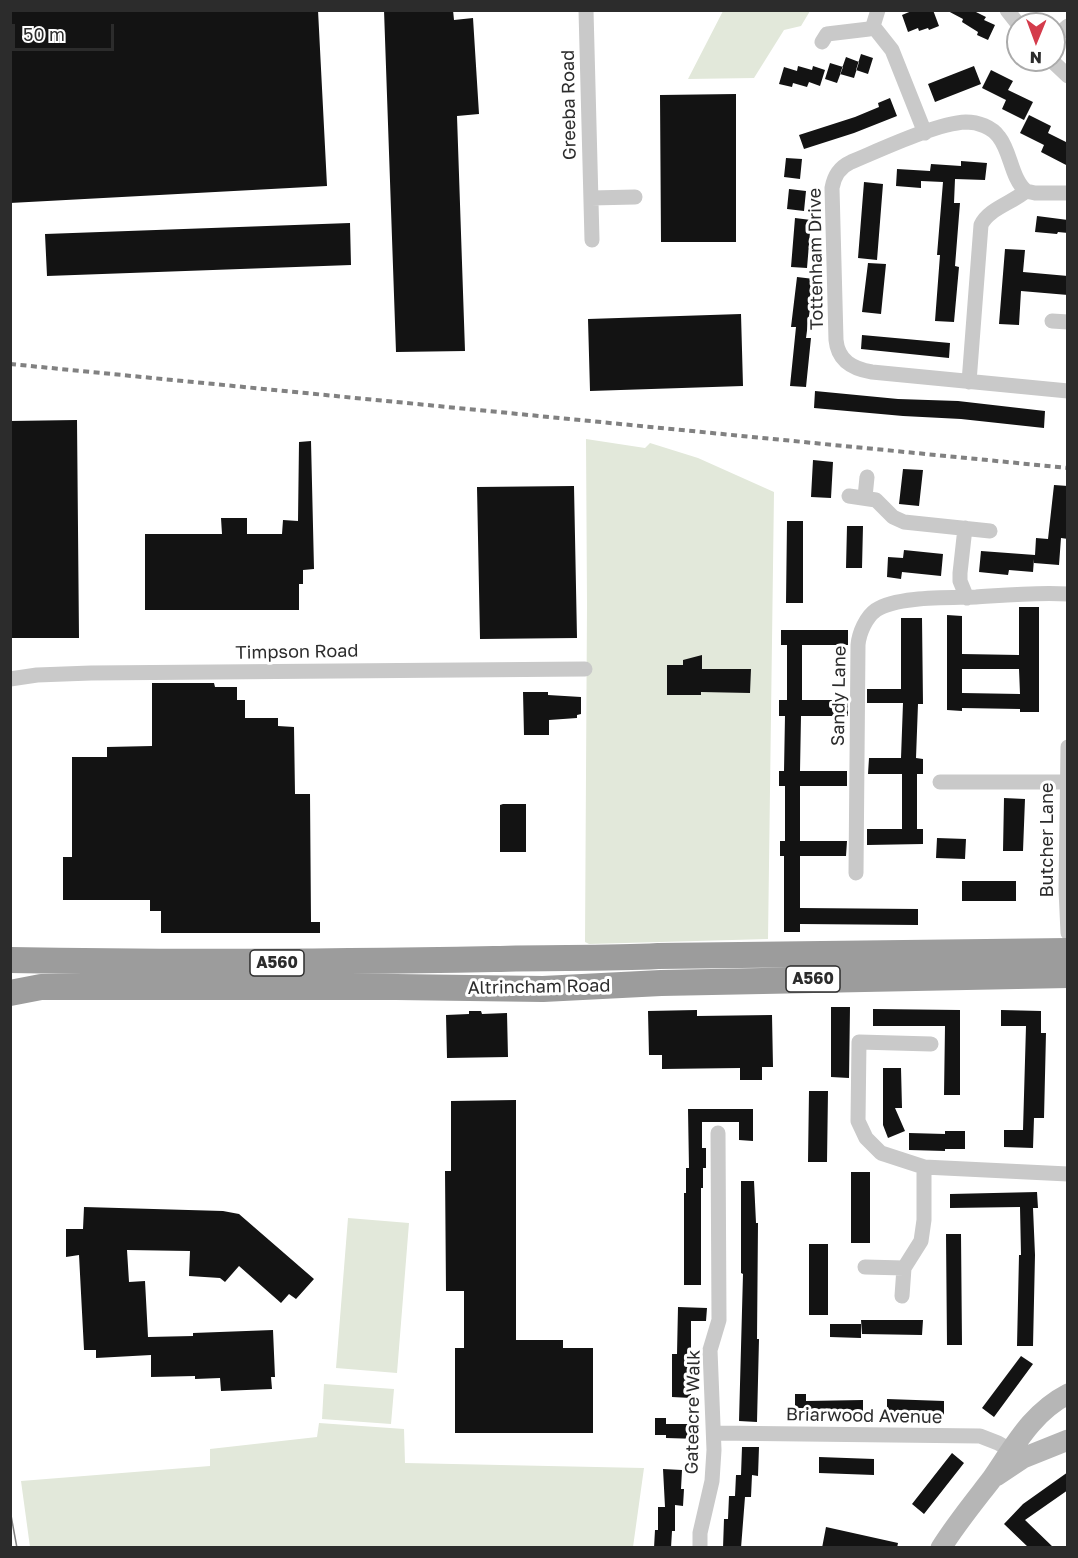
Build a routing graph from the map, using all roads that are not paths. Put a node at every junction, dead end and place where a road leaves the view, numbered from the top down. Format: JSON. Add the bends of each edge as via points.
{"nodes":[{"id":1,"x":586,"y":10,"type":"edge"},
{"id":2,"x":878,"y":10,"type":"edge"},
{"id":3,"x":873,"y":26,"type":"junction"},
{"id":4,"x":822,"y":42,"type":"dead end"},
{"id":5,"x":925,"y":133,"type":"junction"},
{"id":6,"x":1026,"y":191,"type":"junction"},
{"id":7,"x":1068,"y":193,"type":"edge"},
{"id":8,"x":635,"y":197,"type":"dead end"},
{"id":9,"x":591,"y":198,"type":"junction"},
{"id":10,"x":592,"y":240,"type":"dead end"},
{"id":11,"x":969,"y":382,"type":"junction"},
{"id":12,"x":1068,"y":392,"type":"edge"},
{"id":13,"x":867,"y":477,"type":"dead end"},
{"id":14,"x":849,"y":496,"type":"dead end"},
{"id":15,"x":865,"y":497,"type":"junction"},
{"id":16,"x":965,"y":528,"type":"junction"},
{"id":17,"x":990,"y":531,"type":"dead end"},
{"id":18,"x":1068,"y":594,"type":"edge"},
{"id":19,"x":967,"y":597,"type":"junction"},
{"id":20,"x":585,"y":669,"type":"dead end"},
{"id":21,"x":10,"y":679,"type":"edge"},
{"id":22,"x":1068,"y":747,"type":"edge"},
{"id":23,"x":940,"y":782,"type":"dead end"},
{"id":24,"x":1066,"y":783,"type":"edge"},
{"id":25,"x":856,"y":873,"type":"dead end"},
{"id":26,"x":1068,"y":933,"type":"edge"},
{"id":27,"x":1068,"y":951,"type":"edge"},
{"id":28,"x":961,"y":953,"type":"junction"},
{"id":29,"x":10,"y":960,"type":"edge"},
{"id":30,"x":1068,"y":968,"type":"edge"},
{"id":31,"x":1068,"y":975,"type":"edge"},
{"id":32,"x":10,"y":983,"type":"edge"},
{"id":33,"x":41,"y":987,"type":"junction"},
{"id":34,"x":10,"y":993,"type":"edge"},
{"id":35,"x":931,"y":1044,"type":"dead end"},
{"id":36,"x":718,"y":1133,"type":"dead end"},
{"id":37,"x":924,"y":1167,"type":"junction"},
{"id":38,"x":1068,"y":1174,"type":"edge"},
{"id":39,"x":865,"y":1267,"type":"dead end"},
{"id":40,"x":904,"y":1268,"type":"junction"},
{"id":41,"x":902,"y":1296,"type":"dead end"},
{"id":42,"x":1068,"y":1394,"type":"edge"},
{"id":43,"x":714,"y":1433,"type":"junction"},
{"id":44,"x":1068,"y":1440,"type":"edge"},
{"id":45,"x":1017,"y":1454,"type":"junction"},
{"id":46,"x":700,"y":1548,"type":"edge"},
{"id":47,"x":941,"y":1548,"type":"edge"}],
"edges":[{"from":1,"to":9,"type":"street","name":"Greeba Road"},
{"from":2,"to":3,"type":"street"},
{"from":3,"to":4,"type":"street","via":[[827,33]]},
{"from":3,"to":5,"type":"street","via":[[892,50]]},
{"from":5,"to":6,"type":"street","name":"Tottenham Drive","via":[[965,122],[991,130],[1000,138]]},
{"from":5,"to":11,"type":"street","name":"Tottenham Drive","via":[[851,162],[835,178],[832,194],[837,345],[843,359],[856,369]]},
{"from":6,"to":7,"type":"street"},
{"from":6,"to":11,"type":"street","via":[[991,213],[981,225]]},
{"from":8,"to":9,"type":"street"},
{"from":9,"to":10,"type":"street","name":"Greeba Road"},
{"from":11,"to":12,"type":"street","name":"Tottenham Drive"},
{"from":13,"to":15,"type":"street"},
{"from":14,"to":15,"type":"street"},
{"from":15,"to":16,"type":"street","via":[[876,500],[898,520]]},
{"from":16,"to":17,"type":"street"},
{"from":16,"to":19,"type":"street","via":[[960,581]]},
{"from":18,"to":19,"type":"street","name":"Sandy Lane"},
{"from":19,"to":25,"type":"street","name":"Sandy Lane","via":[[882,607],[870,615],[860,634]]},
{"from":20,"to":21,"type":"street","name":"Timpson Road","via":[[91,673]]},
{"from":22,"to":24,"type":"street","name":"Butcher Lane"},
{"from":23,"to":24,"type":"street"},
{"from":24,"to":26,"type":"street","name":"Butcher Lane"},
{"from":27,"to":28,"type":"highway","name":"Altrincham Road","number":"A560"},
{"from":28,"to":29,"type":"highway","name":"Altrincham Road","number":"A560","via":[[355,962]]},
{"from":28,"to":30,"type":"main road","via":[[990,962],[1062,963]]},
{"from":31,"to":33,"type":"highway","name":"Altrincham Road","number":"A560","via":[[660,983],[551,989]]},
{"from":32,"to":33,"type":"highway"},
{"from":33,"to":34,"type":"highway","name":"Altrincham Road","number":"A560"},
{"from":35,"to":37,"type":"street","via":[[859,1042],[858,1121],[866,1138],[880,1153]]},
{"from":36,"to":43,"type":"street","name":"Gateacre Walk","via":[[720,1320],[710,1350]]},
{"from":37,"to":38,"type":"street"},
{"from":37,"to":40,"type":"street","via":[[921,1241]]},
{"from":39,"to":40,"type":"street"},
{"from":40,"to":41,"type":"street"},
{"from":42,"to":45,"type":"main road","via":[[1030,1422]]},
{"from":43,"to":45,"type":"street","name":"Briarwood Avenue","via":[[980,1436]]},
{"from":43,"to":46,"type":"street","name":"Gateacre Walk","via":[[712,1481]]},
{"from":44,"to":45,"type":"main road"},
{"from":45,"to":47,"type":"main road","via":[[990,1480]]}]}
